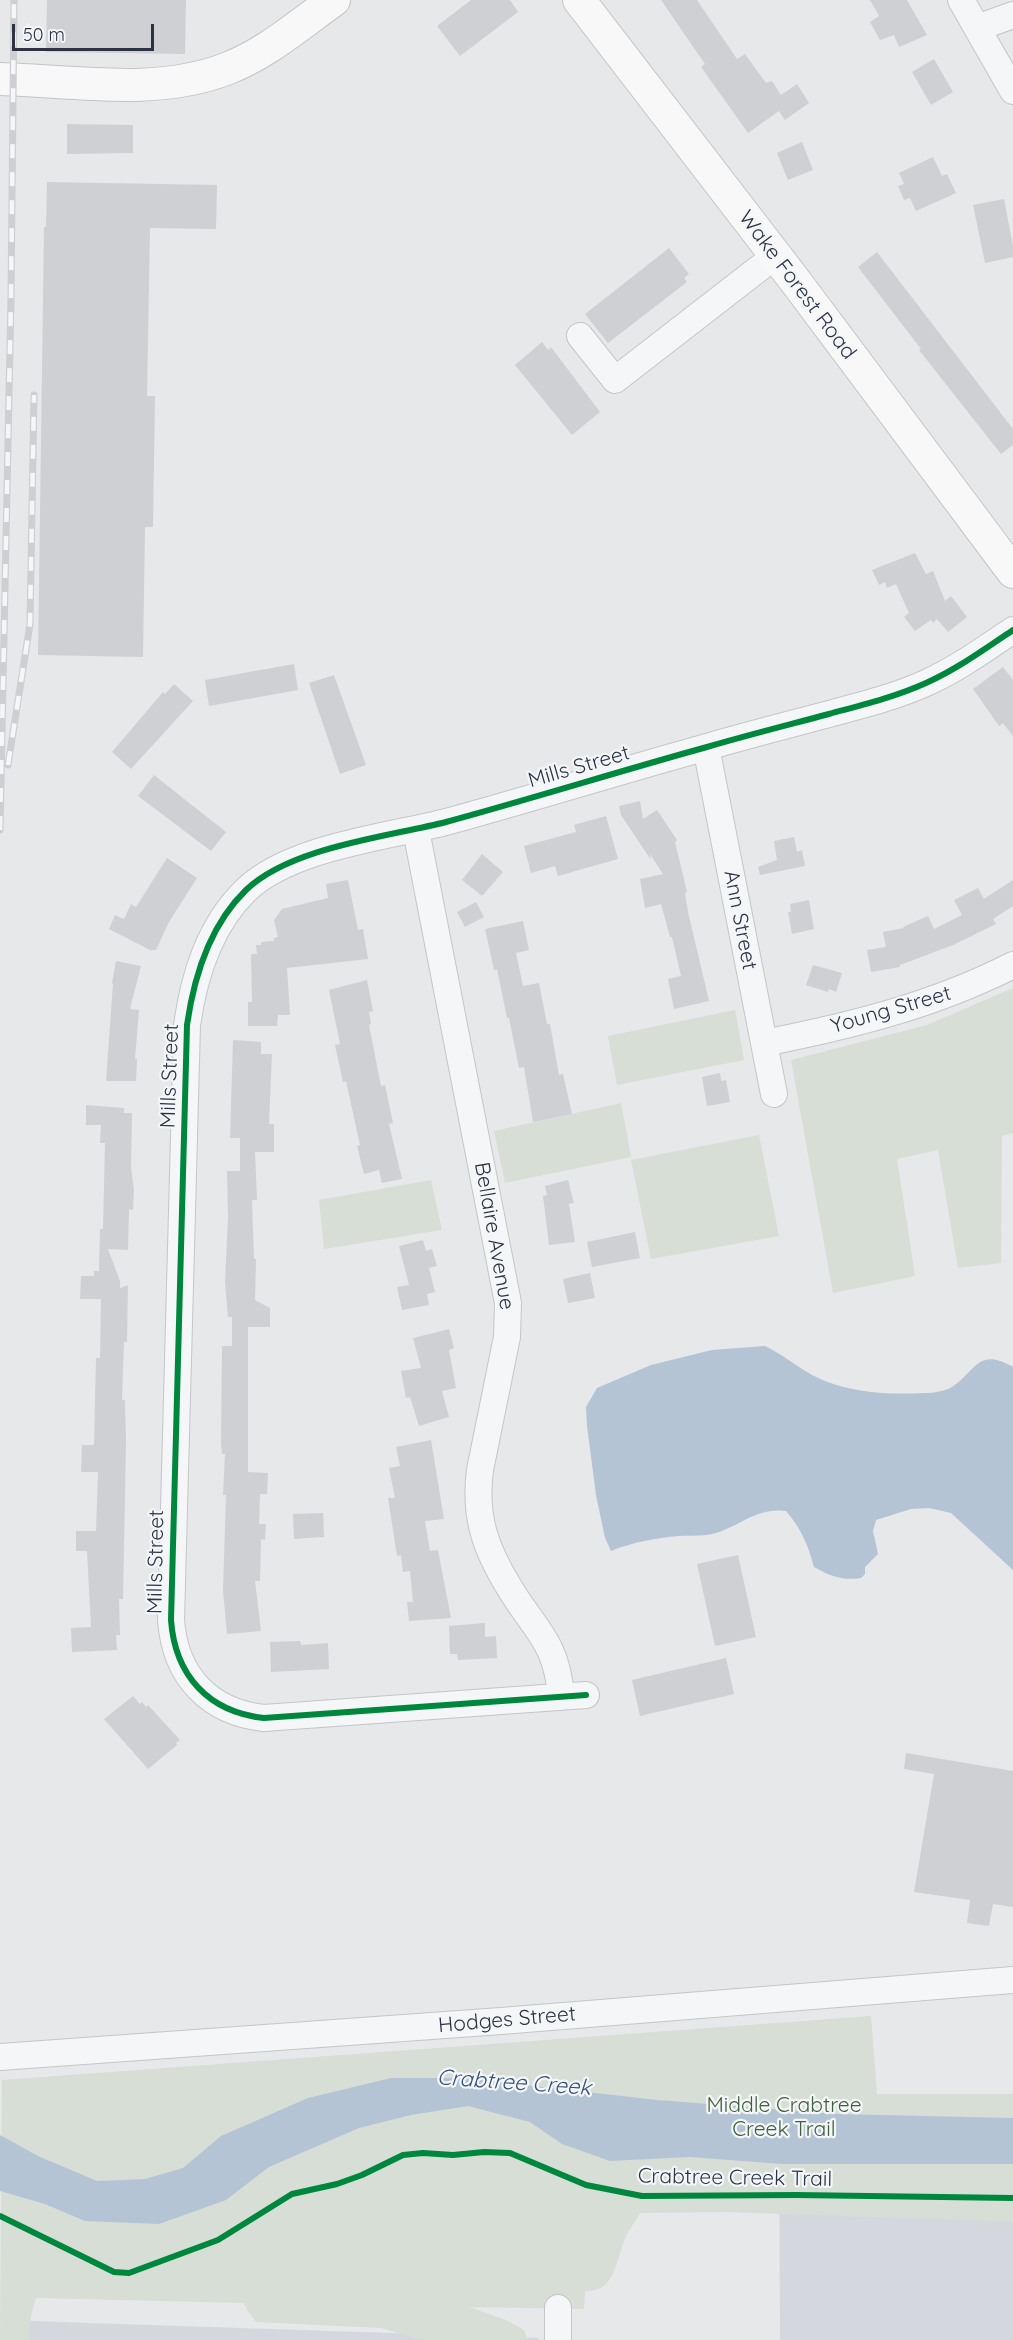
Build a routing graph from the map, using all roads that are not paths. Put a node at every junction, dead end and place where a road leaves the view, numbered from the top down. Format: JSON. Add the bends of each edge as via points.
{"nodes":[{"id":1,"x":334,"y":0,"type":"edge"},
{"id":2,"x":579,"y":0,"type":"edge"},
{"id":3,"x":961,"y":0,"type":"edge"},
{"id":4,"x":1013,"y":15,"type":"edge"},
{"id":5,"x":977,"y":28,"type":"junction"},
{"id":6,"x":0,"y":79,"type":"edge"},
{"id":7,"x":1013,"y":91,"type":"edge"},
{"id":8,"x":775,"y":256,"type":"junction"},
{"id":9,"x":580,"y":336,"type":"dead end"},
{"id":10,"x":1013,"y":572,"type":"edge"},
{"id":11,"x":1013,"y":630,"type":"edge"},
{"id":12,"x":706,"y":747,"type":"junction"},
{"id":13,"x":416,"y":830,"type":"junction"},
{"id":14,"x":1013,"y":965,"type":"edge"},
{"id":15,"x":764,"y":1043,"type":"junction"},
{"id":16,"x":774,"y":1094,"type":"dead end"},
{"id":17,"x":573,"y":1696,"type":"joint"},
{"id":18,"x":1013,"y":1980,"type":"edge"},
{"id":19,"x":0,"y":2057,"type":"edge"},
{"id":20,"x":558,"y":2308,"type":"dead end"},
{"id":21,"x":558,"y":2340,"type":"edge"}],
"edges":[{"from":1,"to":6,"type":"main road","via":[[274,43],[227,68],[186,81],[131,84]]},
{"from":2,"to":8,"type":"main road","name":"Wake Forest Road"},
{"from":3,"to":5,"type":"street"},
{"from":4,"to":5,"type":"street"},
{"from":5,"to":7,"type":"street"},
{"from":8,"to":9,"type":"street","via":[[615,381]]},
{"from":8,"to":10,"type":"main road","name":"Wake Forest Road"},
{"from":11,"to":12,"type":"street","name":"Mills Street","via":[[963,664],[911,689]]},
{"from":12,"to":13,"type":"street","name":"Mills Street"},
{"from":12,"to":15,"type":"street","name":"Ann Street"},
{"from":13,"to":17,"type":"street","name":"Bellaire Avenue","via":[[508,1304],[507,1336],[477,1489],[479,1519],[509,1588],[547,1641],[559,1674]]},
{"from":13,"to":17,"type":"street","name":"Mills Street","via":[[321,852],[265,876],[246,890],[228,912],[195,977],[187,1025],[172,1639],[178,1658],[198,1688],[227,1710],[246,1716],[283,1718]]},
{"from":14,"to":15,"type":"street","name":"Young Street","via":[[927,1002]]},
{"from":15,"to":16,"type":"street","name":"Ann Street"},
{"from":18,"to":19,"type":"street","name":"Hodges Street"},
{"from":20,"to":21,"type":"street"}]}
